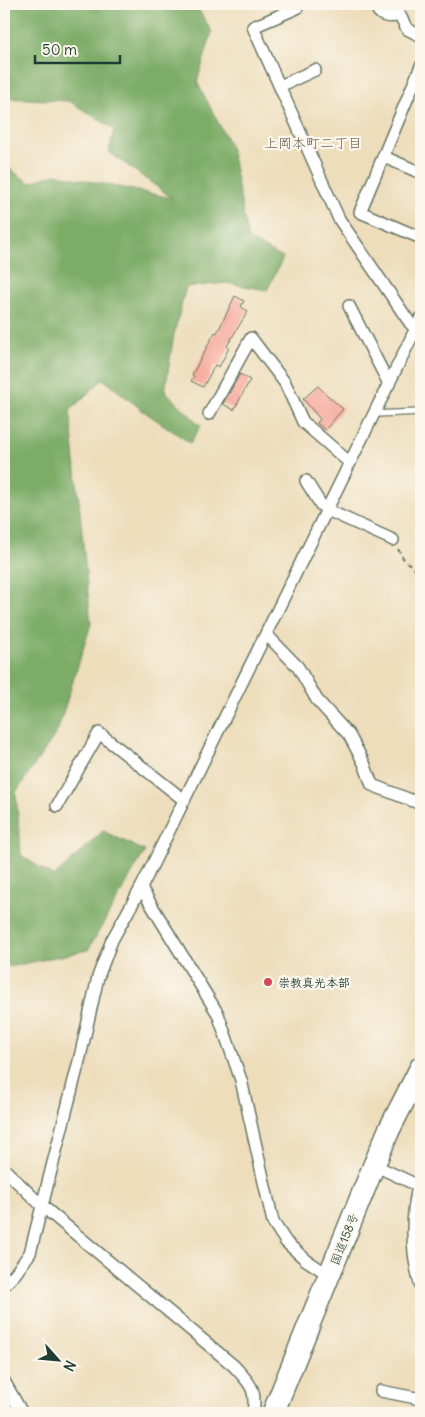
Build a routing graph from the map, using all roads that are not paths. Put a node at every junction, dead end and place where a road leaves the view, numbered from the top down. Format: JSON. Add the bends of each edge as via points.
{"nodes":[{"id":1,"x":375,"y":4,"type":"edge"},
{"id":2,"x":394,"y":4,"type":"edge"},
{"id":3,"x":298,"y":8,"type":"dead end"},
{"id":4,"x":400,"y":16,"type":"junction"},
{"id":5,"x":421,"y":36,"type":"edge"},
{"id":6,"x":421,"y":66,"type":"edge"},
{"id":7,"x":315,"y":70,"type":"dead end"},
{"id":8,"x":280,"y":86,"type":"junction"},
{"id":9,"x":384,"y":157,"type":"junction"},
{"id":10,"x":421,"y":173,"type":"edge"},
{"id":11,"x":421,"y":238,"type":"edge"},
{"id":12,"x":349,"y":306,"type":"dead end"},
{"id":13,"x":420,"y":322,"type":"edge"},
{"id":14,"x":389,"y":384,"type":"junction"},
{"id":15,"x":421,"y":412,"type":"edge"},
{"id":16,"x":209,"y":414,"type":"dead end"},
{"id":17,"x":374,"y":414,"type":"junction"},
{"id":18,"x":350,"y":463,"type":"junction"},
{"id":19,"x":306,"y":481,"type":"dead end"},
{"id":20,"x":327,"y":510,"type":"junction"},
{"id":21,"x":393,"y":540,"type":"road end"},
{"id":22,"x":266,"y":634,"type":"junction"},
{"id":23,"x":184,"y":800,"type":"junction"},
{"id":24,"x":421,"y":804,"type":"edge"},
{"id":25,"x":57,"y":806,"type":"dead end"},
{"id":26,"x":141,"y":888,"type":"junction"},
{"id":27,"x":421,"y":1067,"type":"edge"},
{"id":28,"x":374,"y":1165,"type":"junction"},
{"id":29,"x":4,"y":1169,"type":"edge"},
{"id":30,"x":420,"y":1186,"type":"edge"},
{"id":31,"x":41,"y":1205,"type":"junction"},
{"id":32,"x":329,"y":1275,"type":"junction"},
{"id":33,"x":4,"y":1285,"type":"edge"},
{"id":34,"x":421,"y":1287,"type":"edge"},
{"id":35,"x":4,"y":1381,"type":"edge"},
{"id":36,"x":381,"y":1391,"type":"dead end"},
{"id":37,"x":421,"y":1399,"type":"edge"},
{"id":38,"x":22,"y":1413,"type":"edge"},
{"id":39,"x":254,"y":1413,"type":"edge"},
{"id":40,"x":273,"y":1413,"type":"edge"}],
"edges":[{"from":1,"to":4,"type":"street","via":[[384,16]]},
{"from":2,"to":4,"type":"street"},
{"from":3,"to":8,"type":"street","via":[[254,27]]},
{"from":4,"to":5,"type":"street","via":[[407,29]]},
{"from":6,"to":9,"type":"street"},
{"from":7,"to":8,"type":"street"},
{"from":8,"to":13,"type":"street","via":[[339,219],[410,323]]},
{"from":9,"to":10,"type":"street"},
{"from":9,"to":11,"type":"street","via":[[360,212]]},
{"from":12,"to":14,"type":"street"},
{"from":13,"to":14,"type":"street"},
{"from":14,"to":17,"type":"street"},
{"from":15,"to":17,"type":"lane"},
{"from":16,"to":18,"type":"street","via":[[251,338],[285,383],[303,422]]},
{"from":17,"to":18,"type":"street"},
{"from":18,"to":20,"type":"street"},
{"from":19,"to":20,"type":"street"},
{"from":20,"to":21,"type":"street"},
{"from":20,"to":22,"type":"street"},
{"from":22,"to":23,"type":"street"},
{"from":22,"to":24,"type":"street","via":[[298,668],[317,700],[349,735],[372,784]]},
{"from":23,"to":25,"type":"street","via":[[99,732]]},
{"from":23,"to":26,"type":"street"},
{"from":26,"to":31,"type":"street","via":[[112,940],[98,978]]},
{"from":26,"to":32,"type":"street","via":[[218,1014],[241,1080],[273,1222],[286,1242]]},
{"from":27,"to":28,"type":"highway","name":"国道158号"},
{"from":28,"to":30,"type":"street"},
{"from":28,"to":32,"type":"highway","name":"国道158号"},
{"from":29,"to":31,"type":"street"},
{"from":30,"to":34,"type":"street","via":[[415,1198],[413,1223],[415,1264]]},
{"from":31,"to":33,"type":"street","via":[[30,1254]]},
{"from":31,"to":39,"type":"street","via":[[234,1366],[252,1386]]},
{"from":32,"to":40,"type":"highway","name":"国道158号"},
{"from":35,"to":38,"type":"street"},
{"from":36,"to":37,"type":"street"}]}
